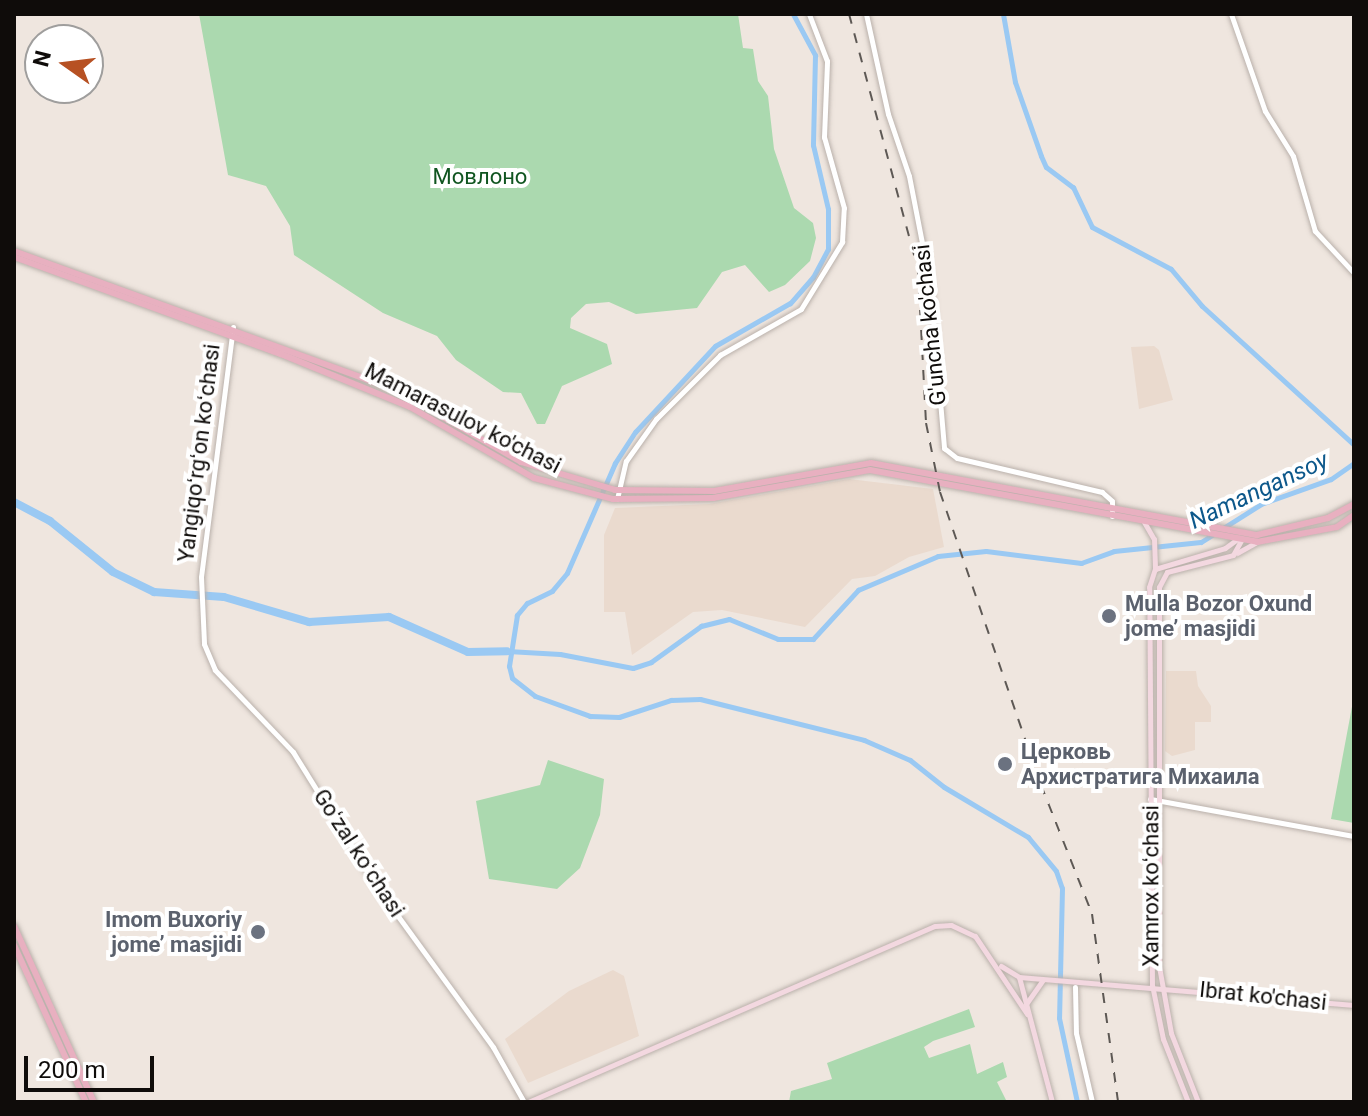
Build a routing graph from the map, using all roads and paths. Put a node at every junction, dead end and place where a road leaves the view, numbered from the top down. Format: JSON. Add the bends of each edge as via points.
{"nodes":[{"id":1,"x":809,"y":14,"type":"edge"},
{"id":2,"x":866,"y":14,"type":"edge"},
{"id":3,"x":1231,"y":14,"type":"edge"},
{"id":4,"x":14,"y":251,"type":"edge"},
{"id":5,"x":14,"y":257,"type":"edge"},
{"id":6,"x":1354,"y":273,"type":"edge"},
{"id":7,"x":232,"y":331,"type":"junction"},
{"id":8,"x":617,"y":490,"type":"junction"},
{"id":9,"x":615,"y":499,"type":"junction"},
{"id":10,"x":1354,"y":504,"type":"edge"},
{"id":11,"x":1113,"y":512,"type":"junction"},
{"id":12,"x":1354,"y":515,"type":"edge"},
{"id":13,"x":1144,"y":522,"type":"junction"},
{"id":14,"x":1206,"y":531,"type":"junction"},
{"id":15,"x":1236,"y":537,"type":"junction"},
{"id":16,"x":1257,"y":542,"type":"junction"},
{"id":17,"x":1233,"y":555,"type":"junction"},
{"id":18,"x":1155,"y":569,"type":"junction"},
{"id":19,"x":199,"y":608,"type":"joint"},
{"id":20,"x":1150,"y":799,"type":"junction"},
{"id":21,"x":1159,"y":800,"type":"junction"},
{"id":22,"x":1354,"y":836,"type":"edge"},
{"id":23,"x":14,"y":926,"type":"edge"},
{"id":24,"x":14,"y":945,"type":"edge"},
{"id":25,"x":25,"y":959,"type":"junction"},
{"id":26,"x":997,"y":963,"type":"junction"},
{"id":27,"x":1019,"y":977,"type":"junction"},
{"id":28,"x":1047,"y":980,"type":"junction"},
{"id":29,"x":1075,"y":984,"type":"junction"},
{"id":30,"x":1152,"y":985,"type":"junction"},
{"id":31,"x":1162,"y":986,"type":"junction"},
{"id":32,"x":1026,"y":1004,"type":"junction"},
{"id":33,"x":1354,"y":1005,"type":"edge"},
{"id":34,"x":1027,"y":1014,"type":"junction"},
{"id":35,"x":86,"y":1102,"type":"edge"},
{"id":36,"x":94,"y":1102,"type":"edge"},
{"id":37,"x":526,"y":1102,"type":"edge"},
{"id":38,"x":1052,"y":1102,"type":"edge"},
{"id":39,"x":1092,"y":1102,"type":"edge"},
{"id":40,"x":1188,"y":1102,"type":"edge"},
{"id":41,"x":1198,"y":1102,"type":"edge"}],
"edges":[{"from":1,"to":8,"type":"street","via":[[827,61],[824,137],[829,172],[844,208],[842,242],[801,309],[720,355],[656,419],[626,461]]},
{"from":2,"to":11,"type":"street","name":"G'uncha ko'chasi","via":[[928,270],[944,448],[957,458],[1102,492]]},
{"from":3,"to":6,"type":"street","via":[[1265,111],[1293,156],[1315,231]]},
{"from":4,"to":7,"type":"main road","name":"Yangiqoʻrgʻon koʻchasi"},
{"from":5,"to":7,"type":"main road","name":"Yangiqoʻrgʻon koʻchasi"},
{"from":7,"to":8,"type":"main road","name":"Mamarasulov ko'chasi","via":[[398,391],[521,462]]},
{"from":7,"to":9,"type":"main road","name":"Mamarasulov ko'chasi","via":[[410,407],[534,478]]},
{"from":7,"to":19,"type":"street","name":"Yangiqoʻrgʻon koʻchasi"},
{"from":8,"to":9,"type":"street"},
{"from":8,"to":11,"type":"main road","name":"Mamarasulov ko'chasi","via":[[714,491],[871,463]]},
{"from":9,"to":11,"type":"main road","name":"Mamarasulov ko'chasi","via":[[713,498],[870,470]]},
{"from":10,"to":15,"type":"main road","via":[[1328,518]]},
{"from":11,"to":13,"type":"main road","name":"Mamarasulov ko'chasi"},
{"from":11,"to":14,"type":"main road","name":"Mamarasulov ko'chasi"},
{"from":12,"to":16,"type":"main road","via":[[1337,527]]},
{"from":13,"to":14,"type":"main road","name":"Mamarasulov ko'chasi"},
{"from":13,"to":18,"type":"main road","name":"Xamrox koʻchasi","via":[[1154,539]]},
{"from":14,"to":15,"type":"main road"},
{"from":15,"to":16,"type":"main road"},
{"from":15,"to":17,"type":"main road"},
{"from":15,"to":18,"type":"main road"},
{"from":16,"to":17,"type":"main road"},
{"from":17,"to":21,"type":"main road","via":[[1167,572],[1160,580]]},
{"from":18,"to":20,"type":"main road","name":"Xamrox koʻchasi","via":[[1149,587]]},
{"from":19,"to":37,"type":"street","name":"Goʻzal koʻchasi","via":[[204,644],[215,670],[293,752],[379,890],[493,1047]]},
{"from":20,"to":21,"type":"street"},
{"from":20,"to":30,"type":"main road","name":"Xamrox koʻchasi"},
{"from":21,"to":22,"type":"street"},
{"from":21,"to":31,"type":"main road"},
{"from":23,"to":25,"type":"main road"},
{"from":24,"to":25,"type":"main road"},
{"from":25,"to":35,"type":"main road"},
{"from":25,"to":36,"type":"main road"},
{"from":26,"to":27,"type":"main road"},
{"from":26,"to":34,"type":"main road"},
{"from":26,"to":37,"type":"main road","name":"Goʻzal koʻchasi","via":[[975,936],[951,925],[935,926]]},
{"from":27,"to":28,"type":"main road","name":"Ibrat ko'chasi"},
{"from":27,"to":32,"type":"main road"},
{"from":28,"to":29,"type":"main road","name":"Ibrat ko'chasi"},
{"from":28,"to":32,"type":"main road"},
{"from":29,"to":30,"type":"main road","name":"Ibrat ko'chasi"},
{"from":29,"to":39,"type":"street","via":[[1076,1033]]},
{"from":30,"to":31,"type":"main road","name":"Ibrat ko'chasi"},
{"from":30,"to":40,"type":"main road","name":"Xamrox koʻchasi","via":[[1167,1052]]},
{"from":31,"to":33,"type":"main road","name":"Ibrat ko'chasi"},
{"from":31,"to":41,"type":"main road","via":[[1174,1044]]},
{"from":32,"to":34,"type":"main road"},
{"from":34,"to":38,"type":"main road"}]}
